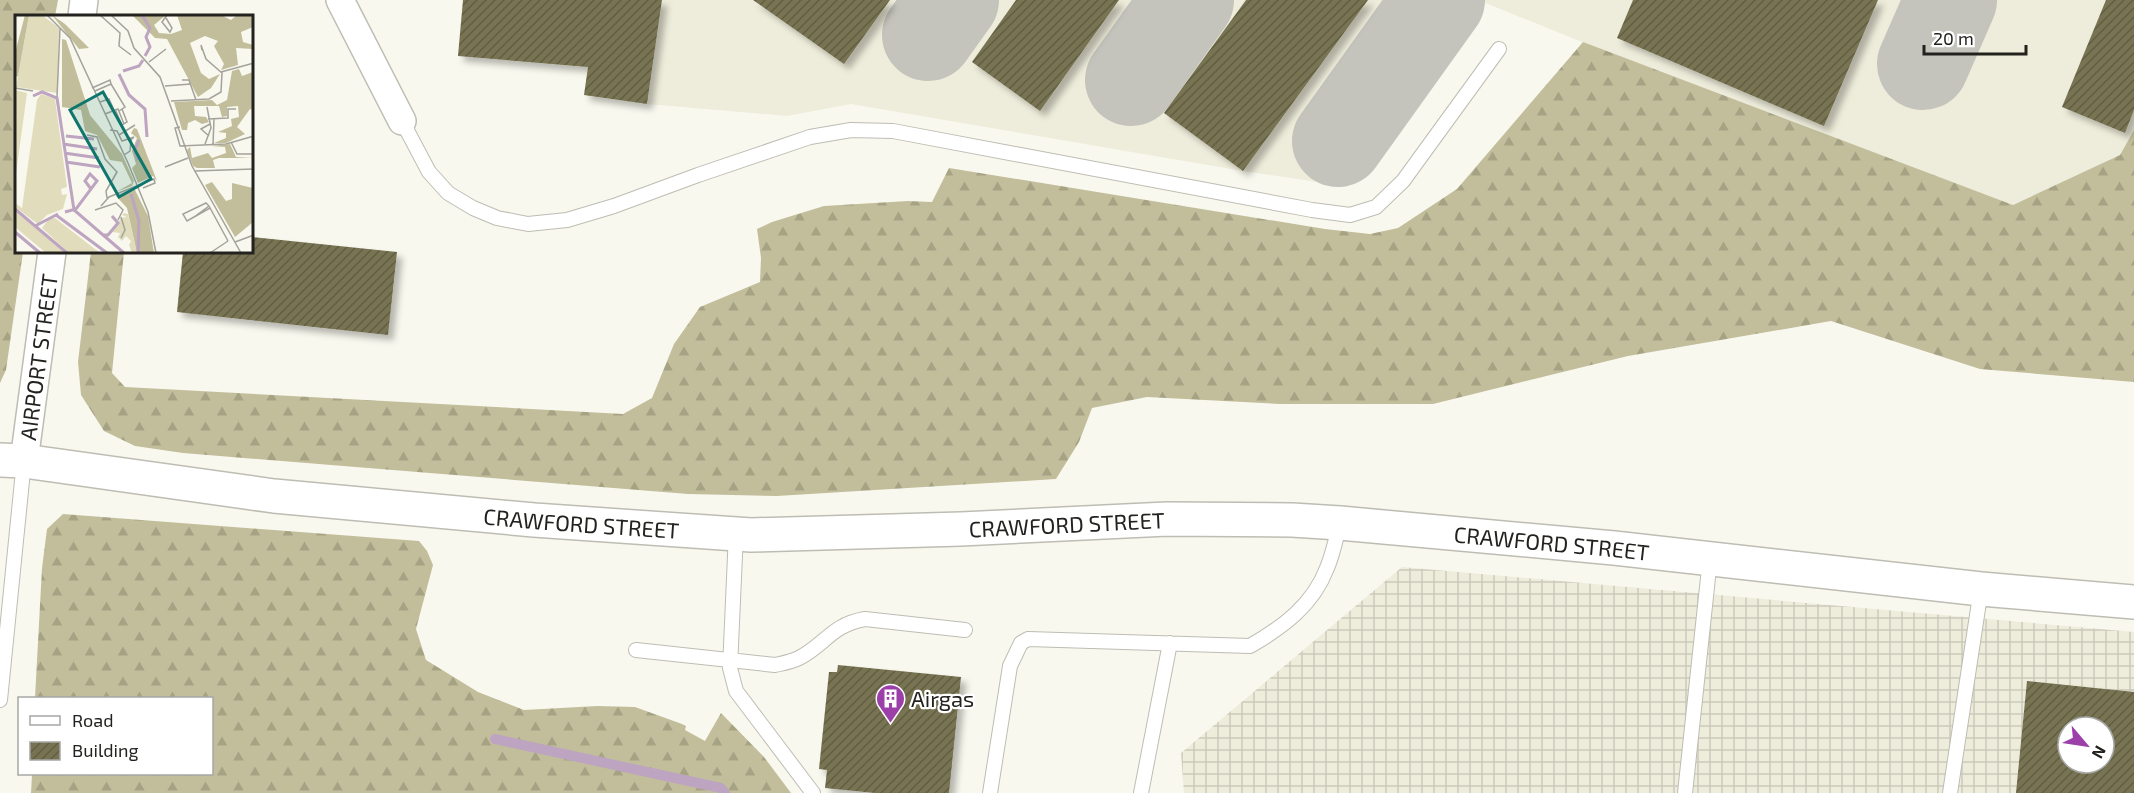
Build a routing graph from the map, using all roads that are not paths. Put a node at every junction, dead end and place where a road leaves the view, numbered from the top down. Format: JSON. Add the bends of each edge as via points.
{"nodes":[{"id":1,"x":84,"y":0,"type":"edge"},
{"id":2,"x":340,"y":0,"type":"edge"},
{"id":3,"x":82,"y":15,"type":"edge"},
{"id":4,"x":1499,"y":49,"type":"dead end"},
{"id":5,"x":402,"y":121,"type":"joint"},
{"id":6,"x":52,"y":254,"type":"edge"},
{"id":7,"x":12,"y":460,"type":"edge"},
{"id":8,"x":1340,"y":523,"type":"junction"},
{"id":9,"x":736,"y":534,"type":"junction"},
{"id":10,"x":0,"y":548,"type":"edge"},
{"id":11,"x":15,"y":550,"type":"junction"},
{"id":12,"x":1710,"y":559,"type":"junction"},
{"id":13,"x":1981,"y":589,"type":"junction"},
{"id":14,"x":2134,"y":602,"type":"edge"},
{"id":15,"x":965,"y":630,"type":"dead end"},
{"id":16,"x":1170,"y":643,"type":"junction"},
{"id":17,"x":636,"y":650,"type":"dead end"},
{"id":18,"x":730,"y":660,"type":"junction"},
{"id":19,"x":0,"y":700,"type":"edge"},
{"id":20,"x":813,"y":793,"type":"edge"},
{"id":21,"x":990,"y":793,"type":"edge"},
{"id":22,"x":1142,"y":793,"type":"edge"},
{"id":23,"x":1685,"y":793,"type":"edge"},
{"id":24,"x":1950,"y":793,"type":"edge"}],
"edges":[{"from":1,"to":3,"type":"street"},
{"from":2,"to":5,"type":"street"},
{"from":4,"to":5,"type":"lane","via":[[1403,181],[1376,207],[1350,215],[893,131],[851,130],[810,137],[567,220],[528,224],[497,218],[448,193],[429,172]]},
{"from":6,"to":7,"type":"street","name":"AIRPORT STREET"},
{"from":7,"to":9,"type":"main road","name":"CRAWFORD STREET","via":[[274,496]]},
{"from":7,"to":11,"type":"lane"},
{"from":8,"to":9,"type":"main road","name":"CRAWFORD STREET","via":[[1167,519],[961,530]]},
{"from":8,"to":12,"type":"main road","name":"CRAWFORD STREET"},
{"from":8,"to":16,"type":"lane","via":[[1327,568],[1315,591],[1296,615],[1273,633],[1250,646]]},
{"from":9,"to":18,"type":"lane"},
{"from":10,"to":11,"type":"lane"},
{"from":11,"to":19,"type":"lane"},
{"from":12,"to":13,"type":"main road","name":"CRAWFORD STREET"},
{"from":12,"to":23,"type":"lane"},
{"from":13,"to":14,"type":"main road","name":"CRAWFORD STREET"},
{"from":13,"to":24,"type":"lane"},
{"from":15,"to":18,"type":"lane","via":[[865,619],[838,628],[790,662],[776,665]]},
{"from":16,"to":21,"type":"lane","via":[[1028,639],[1021,643],[1010,666]]},
{"from":16,"to":22,"type":"lane"},
{"from":17,"to":18,"type":"lane"},
{"from":18,"to":20,"type":"lane","via":[[736,691]]}]}
